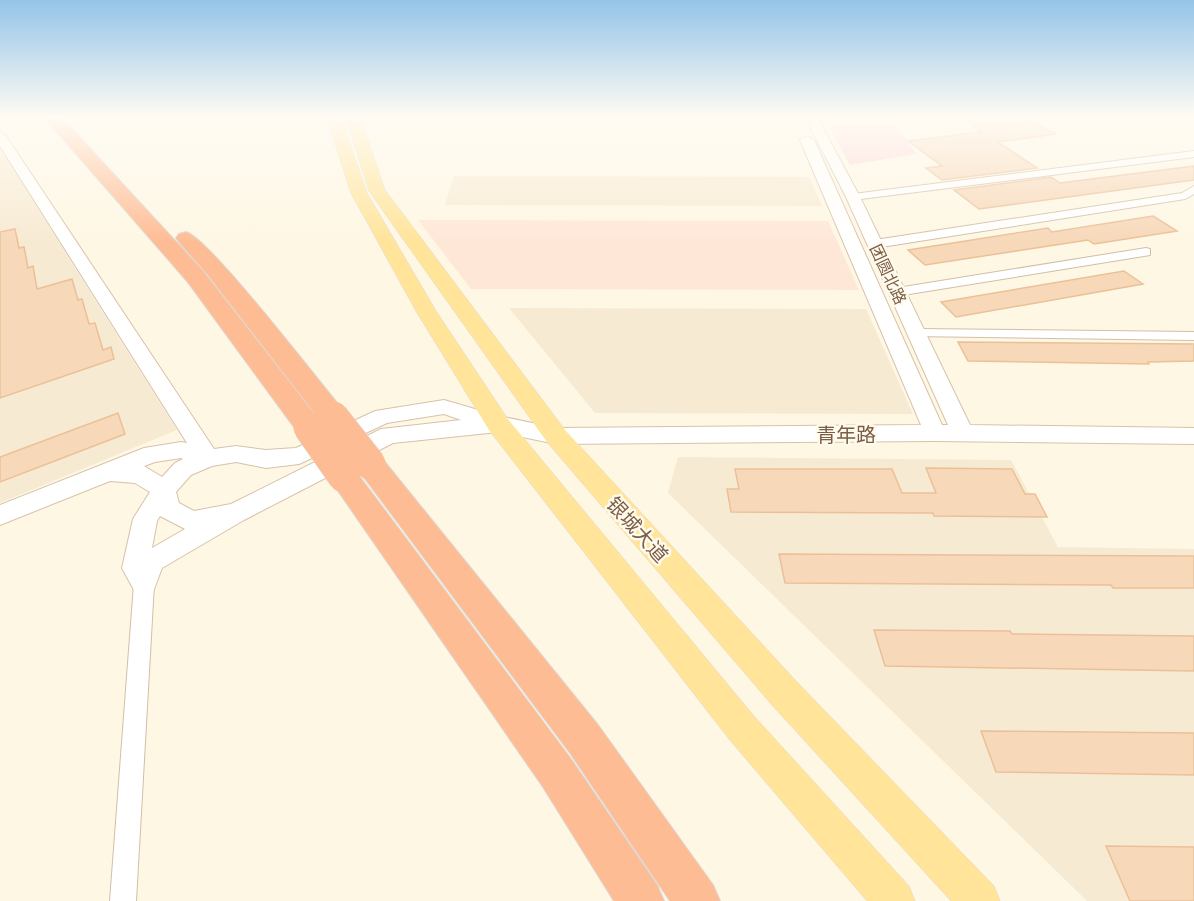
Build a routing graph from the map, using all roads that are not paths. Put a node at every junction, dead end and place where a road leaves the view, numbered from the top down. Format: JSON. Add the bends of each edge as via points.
{"nodes":[{"id":1,"x":15,"y":159,"type":"edge"},
{"id":2,"x":90,"y":159,"type":"edge"},
{"id":3,"x":112,"y":159,"type":"edge"},
{"id":4,"x":348,"y":159,"type":"edge"},
{"id":5,"x":367,"y":159,"type":"edge"},
{"id":6,"x":816,"y":159,"type":"edge"},
{"id":7,"x":833,"y":159,"type":"edge"},
{"id":8,"x":1147,"y":159,"type":"edge"},
{"id":9,"x":1194,"y":189,"type":"edge"},
{"id":10,"x":853,"y":197,"type":"junction"},
{"id":11,"x":875,"y":244,"type":"junction"},
{"id":12,"x":1146,"y":252,"type":"dead end"},
{"id":13,"x":897,"y":292,"type":"junction"},
{"id":14,"x":916,"y":333,"type":"junction"},
{"id":15,"x":1194,"y":336,"type":"edge"},
{"id":16,"x":321,"y":422,"type":"junction"},
{"id":17,"x":498,"y":424,"type":"junction"},
{"id":18,"x":935,"y":433,"type":"junction"},
{"id":19,"x":963,"y":434,"type":"junction"},
{"id":20,"x":556,"y":436,"type":"junction"},
{"id":21,"x":1194,"y":436,"type":"edge"},
{"id":22,"x":208,"y":458,"type":"junction"},
{"id":23,"x":357,"y":471,"type":"junction"},
{"id":24,"x":103,"y":472,"type":"junction"},
{"id":25,"x":164,"y":490,"type":"junction"},
{"id":26,"x":235,"y":513,"type":"junction"},
{"id":27,"x":0,"y":515,"type":"edge"},
{"id":28,"x":144,"y":584,"type":"junction"},
{"id":29,"x":123,"y":901,"type":"edge"},
{"id":30,"x":641,"y":901,"type":"edge"},
{"id":31,"x":697,"y":901,"type":"edge"},
{"id":32,"x":894,"y":901,"type":"edge"},
{"id":33,"x":980,"y":901,"type":"edge"}],
"edges":[{"from":1,"to":22,"type":"street"},
{"from":2,"to":16,"type":"highway"},
{"from":3,"to":16,"type":"highway","via":[[216,270]]},
{"from":4,"to":17,"type":"main road","name":"银城大道","via":[[359,193],[426,311]]},
{"from":5,"to":20,"type":"main road","name":"银城大道","via":[[377,191]]},
{"from":6,"to":18,"type":"street","name":"团圆北路"},
{"from":7,"to":10,"type":"street","name":"团圆北路"},
{"from":8,"to":10,"type":"street"},
{"from":9,"to":11,"type":"street","via":[[1185,196]]},
{"from":10,"to":11,"type":"street","name":"团圆北路"},
{"from":11,"to":13,"type":"street","name":"团圆北路"},
{"from":12,"to":13,"type":"street"},
{"from":13,"to":14,"type":"street","name":"团圆北路"},
{"from":14,"to":15,"type":"street"},
{"from":14,"to":19,"type":"street","name":"团圆北路"},
{"from":16,"to":23,"type":"highway","bridge":true},
{"from":17,"to":20,"type":"street","name":"青年路"},
{"from":17,"to":22,"type":"street","via":[[444,407],[383,416],[299,456],[267,459],[236,454]]},
{"from":17,"to":26,"type":"street","via":[[388,435]]},
{"from":17,"to":32,"type":"main road","name":"银城大道","via":[[741,727]]},
{"from":18,"to":19,"type":"street","name":"青年路"},
{"from":18,"to":20,"type":"street","name":"青年路"},
{"from":19,"to":21,"type":"street","name":"青年路"},
{"from":20,"to":33,"type":"main road","name":"银城大道","via":[[784,693]]},
{"from":22,"to":24,"type":"street","via":[[181,450],[152,454]]},
{"from":22,"to":25,"type":"street","via":[[183,469]]},
{"from":23,"to":30,"type":"highway"},
{"from":23,"to":31,"type":"highway","via":[[584,739]]},
{"from":24,"to":25,"type":"street","via":[[140,474]]},
{"from":24,"to":27,"type":"street"},
{"from":25,"to":26,"type":"street","via":[[169,509],[192,521]]},
{"from":25,"to":28,"type":"street","via":[[145,519],[135,568]]},
{"from":26,"to":28,"type":"street","via":[[151,561]]},
{"from":28,"to":29,"type":"street"}]}
